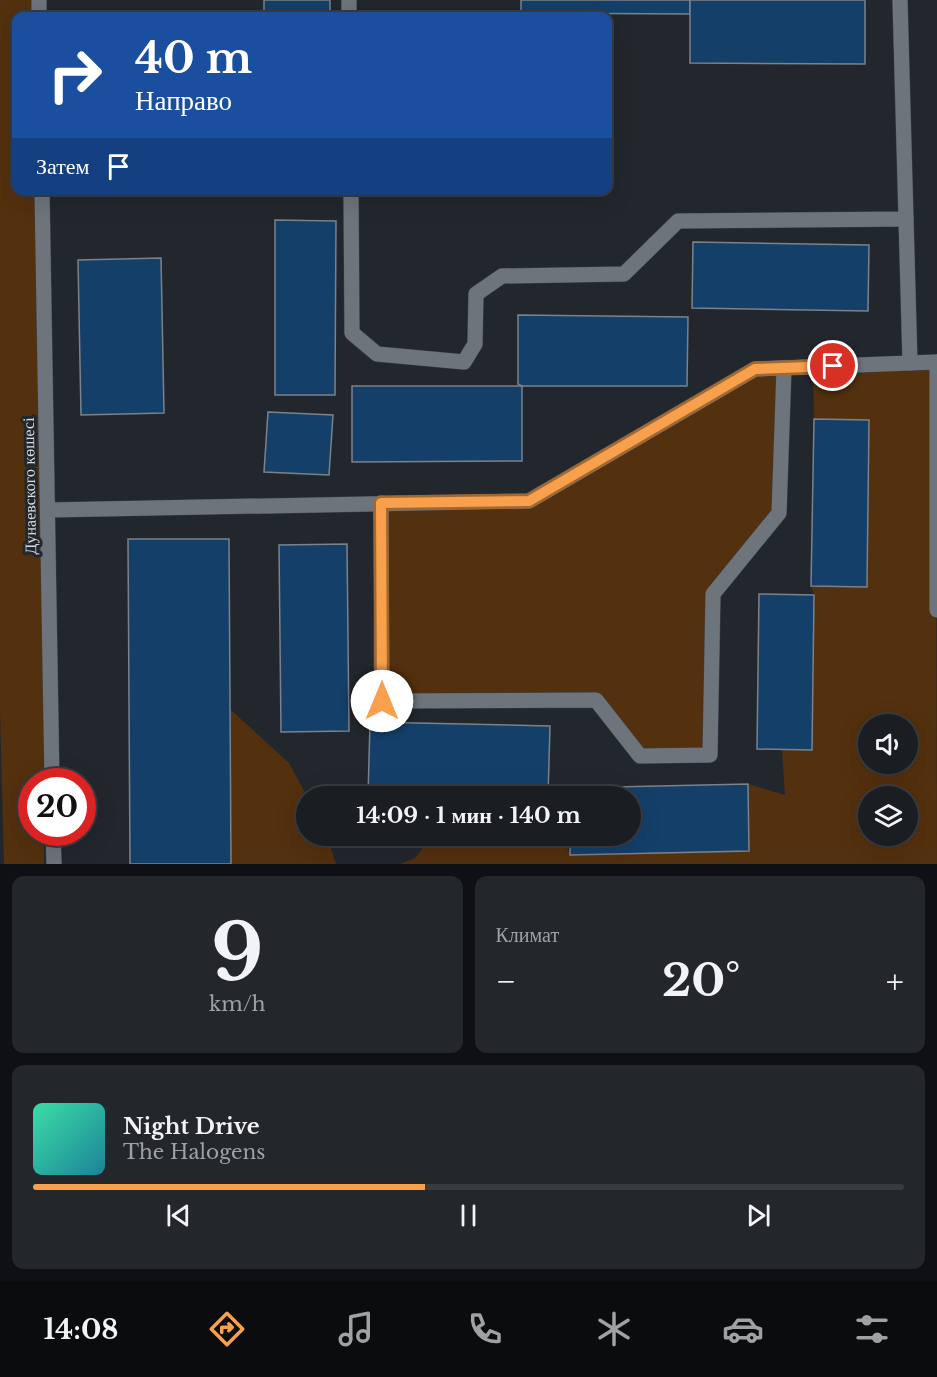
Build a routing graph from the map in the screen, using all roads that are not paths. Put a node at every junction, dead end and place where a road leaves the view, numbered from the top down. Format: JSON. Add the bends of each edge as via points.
{"nodes":[{"id":1,"x":900,"y":0,"type":"edge"},
{"id":2,"x":42,"y":195,"type":"edge"},
{"id":3,"x":351,"y":195,"type":"edge"},
{"id":4,"x":906,"y":219,"type":"junction"},
{"id":5,"x":937,"y":362,"type":"edge"},
{"id":6,"x":910,"y":363,"type":"junction"},
{"id":7,"x":784,"y":368,"type":"junction"},
{"id":8,"x":381,"y":503,"type":"junction"},
{"id":9,"x":48,"y":510,"type":"junction"},
{"id":10,"x":937,"y":610,"type":"edge"},
{"id":11,"x":52,"y":768,"type":"edge"},
{"id":12,"x":53,"y":846,"type":"edge"},
{"id":13,"x":54,"y":864,"type":"edge"}],
"edges":[{"from":1,"to":4,"type":"street"},
{"from":2,"to":9,"type":"street","name":"Дунаевского көшесі"},
{"from":3,"to":4,"type":"street","via":[[352,333],[376,354],[464,362],[475,344],[476,294],[502,276],[624,274],[678,221]]},
{"from":4,"to":6,"type":"street"},
{"from":5,"to":6,"type":"street"},
{"from":5,"to":10,"type":"street"},
{"from":6,"to":7,"type":"street"},
{"from":7,"to":8,"type":"street","via":[[755,369],[529,501]]},
{"from":7,"to":8,"type":"street","via":[[779,513],[713,594],[710,755],[640,756],[596,700],[382,701]]},
{"from":8,"to":9,"type":"street"},
{"from":9,"to":11,"type":"street","name":"Дунаевского көшесі"},
{"from":12,"to":13,"type":"street"}]}
